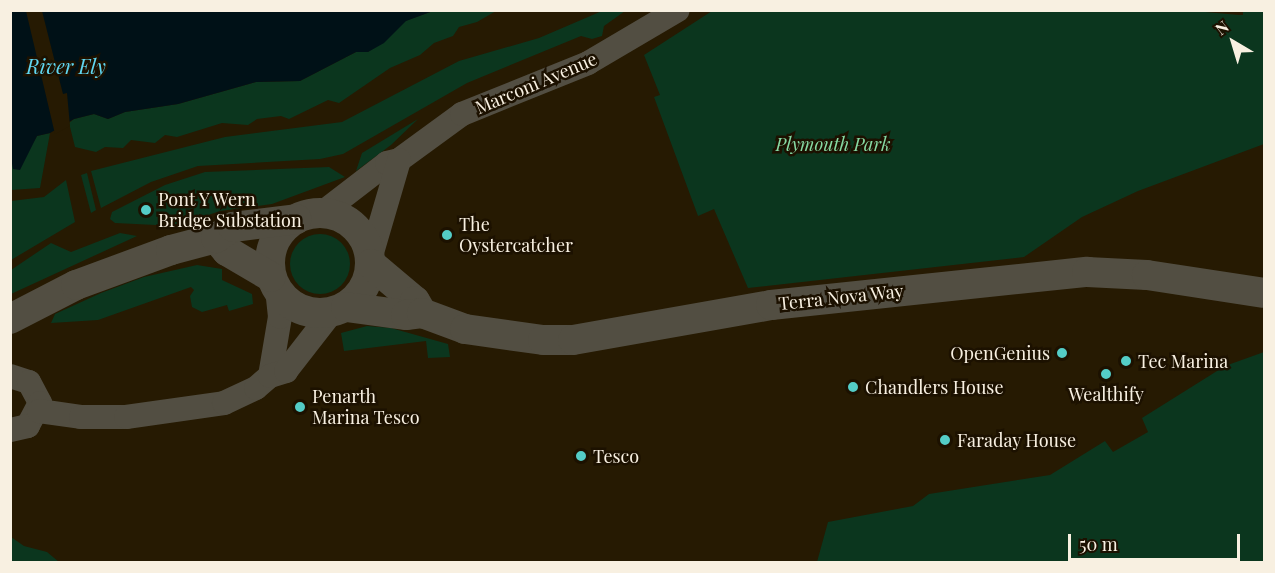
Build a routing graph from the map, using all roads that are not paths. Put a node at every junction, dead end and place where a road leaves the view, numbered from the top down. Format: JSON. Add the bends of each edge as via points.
{"nodes":[{"id":1,"x":678,"y":10,"type":"edge"},
{"id":2,"x":399,"y":160,"type":"junction"},
{"id":3,"x":309,"y":216,"type":"junction"},
{"id":4,"x":216,"y":238,"type":"junction"},
{"id":5,"x":371,"y":260,"type":"junction"},
{"id":6,"x":274,"y":283,"type":"junction"},
{"id":7,"x":1264,"y":293,"type":"edge"},
{"id":8,"x":338,"y":310,"type":"junction"},
{"id":9,"x":422,"y":313,"type":"junction"},
{"id":10,"x":10,"y":319,"type":"edge"},
{"id":11,"x":10,"y":376,"type":"edge"},
{"id":12,"x":270,"y":376,"type":"junction"},
{"id":13,"x":39,"y":411,"type":"junction"},
{"id":14,"x":10,"y":430,"type":"edge"}],
"edges":[{"from":1,"to":2,"type":"street","name":"Marconi Avenue","via":[[588,63],[462,114]]},
{"from":2,"to":3,"type":"street","name":"Marconi Avenue","via":[[387,163]]},
{"from":2,"to":5,"type":"street"},
{"from":3,"to":4,"type":"street","via":[[233,226]]},
{"from":3,"to":5,"type":"street","via":[[347,220],[367,240]]},
{"from":3,"to":6,"type":"street","via":[[272,245],[268,260]]},
{"from":4,"to":6,"type":"street","via":[[226,251]]},
{"from":4,"to":10,"type":"street","via":[[171,249],[76,285]]},
{"from":5,"to":8,"type":"street","via":[[368,279],[358,298]]},
{"from":5,"to":9,"type":"street","via":[[415,301]]},
{"from":6,"to":8,"type":"street","via":[[300,310]]},
{"from":6,"to":12,"type":"street","via":[[280,317]]},
{"from":7,"to":9,"type":"street","name":"Terra Nova Way","via":[[1147,275],[1088,272],[771,304],[573,340],[493,334]]},
{"from":8,"to":9,"type":"street","name":"Terra Nova Way"},
{"from":8,"to":12,"type":"street","via":[[286,371]]},
{"from":11,"to":13,"type":"street","via":[[22,378],[35,388]]},
{"from":12,"to":13,"type":"street","via":[[240,398],[194,410],[103,418]]},
{"from":13,"to":14,"type":"street","via":[[28,426]]}]}
